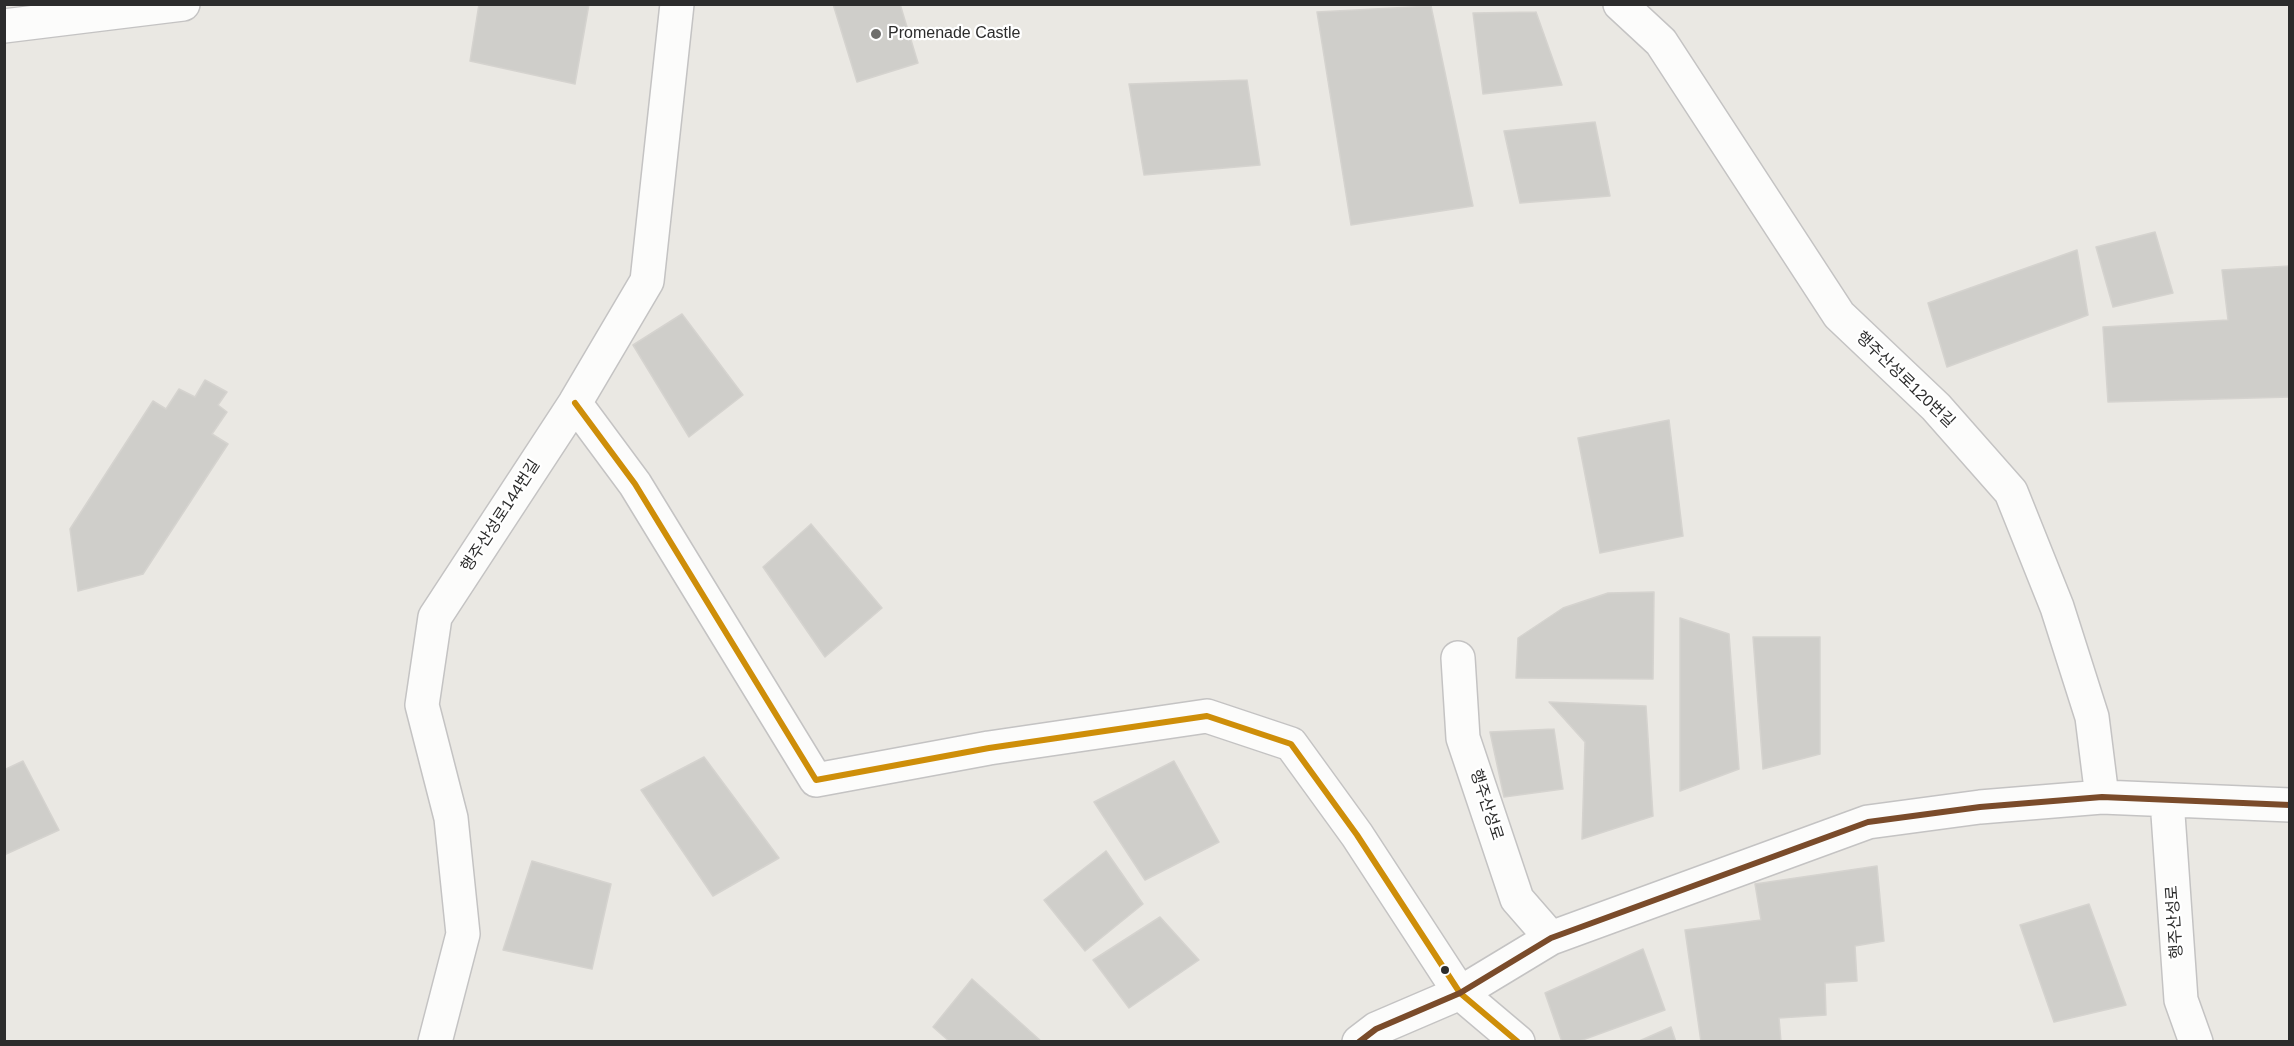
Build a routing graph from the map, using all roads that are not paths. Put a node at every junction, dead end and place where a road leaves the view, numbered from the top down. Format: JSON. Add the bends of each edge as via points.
{"nodes":[{"id":1,"x":183,"y":4,"type":"edge"},
{"id":2,"x":677,"y":4,"type":"edge"},
{"id":3,"x":1620,"y":4,"type":"edge"},
{"id":4,"x":4,"y":26,"type":"edge"},
{"id":5,"x":575,"y":403,"type":"junction"},
{"id":6,"x":1458,"y":658,"type":"dead end"},
{"id":7,"x":2102,"y":797,"type":"junction"},
{"id":8,"x":2167,"y":800,"type":"junction"},
{"id":9,"x":2289,"y":805,"type":"edge"},
{"id":10,"x":1551,"y":938,"type":"junction"},
{"id":11,"x":1460,"y":993,"type":"junction"},
{"id":12,"x":435,"y":1041,"type":"edge"},
{"id":13,"x":1359,"y":1041,"type":"edge"},
{"id":14,"x":1518,"y":1041,"type":"edge"},
{"id":15,"x":2196,"y":1041,"type":"edge"}],
"edges":[{"from":1,"to":4,"type":"street"},
{"from":2,"to":5,"type":"street","name":"행주산성로144번길","via":[[647,281]]},
{"from":3,"to":7,"type":"street","name":"행주산성로120번길","via":[[1661,42],[1839,315],[1936,407],[2011,492],[2057,607],[2092,717]]},
{"from":5,"to":11,"type":"street","via":[[635,484],[816,780],[989,748],[1207,716],[1291,744],[1357,835]]},
{"from":5,"to":12,"type":"street","name":"행주산성로144번길","via":[[435,617],[422,705],[451,818],[463,934]]},
{"from":6,"to":10,"type":"street","name":"행주산성로","via":[[1463,738],[1517,899]]},
{"from":7,"to":8,"type":"street"},
{"from":7,"to":10,"type":"street","via":[[1980,807],[1868,822]]},
{"from":8,"to":9,"type":"street"},
{"from":8,"to":15,"type":"street","name":"행주산성로","via":[[2181,1000]]},
{"from":10,"to":11,"type":"street"},
{"from":11,"to":13,"type":"street","via":[[1376,1029]]},
{"from":11,"to":14,"type":"street"}]}
